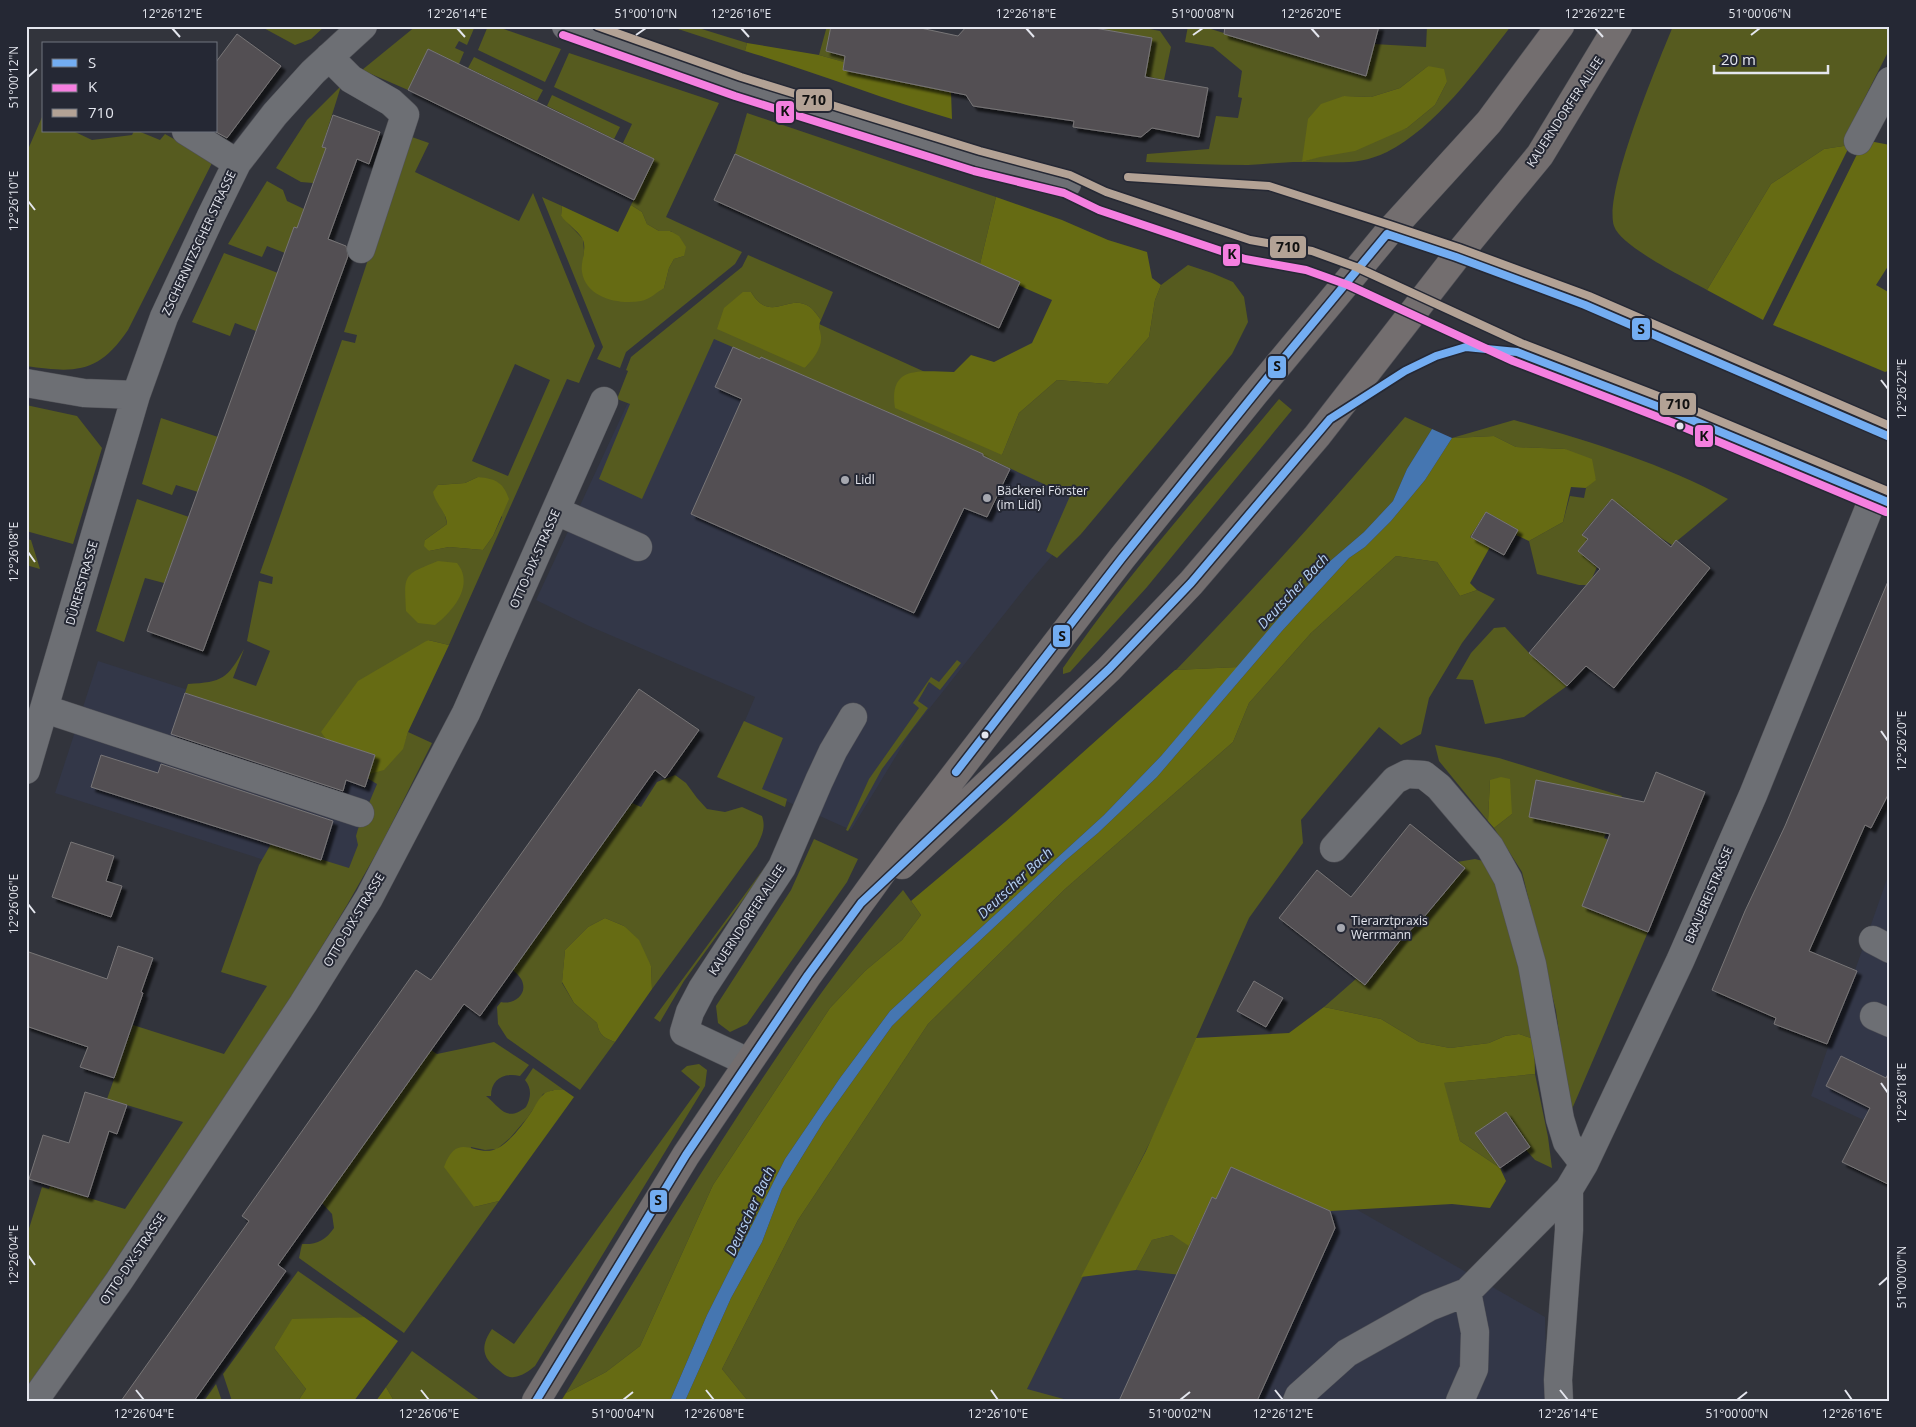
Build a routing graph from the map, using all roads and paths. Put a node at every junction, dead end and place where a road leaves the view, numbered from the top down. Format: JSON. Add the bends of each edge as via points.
{"nodes":[{"id":1,"x":363,"y":26,"type":"edge"},
{"id":2,"x":566,"y":26,"type":"edge"},
{"id":3,"x":1560,"y":26,"type":"edge"},
{"id":4,"x":1618,"y":26,"type":"edge"},
{"id":5,"x":329,"y":57,"type":"junction"},
{"id":6,"x":1890,"y":81,"type":"edge"},
{"id":7,"x":1882,"y":116,"type":"edge"},
{"id":8,"x":188,"y":132,"type":"edge"},
{"id":9,"x":1858,"y":141,"type":"dead end"},
{"id":10,"x":237,"y":164,"type":"junction"},
{"id":11,"x":1067,"y":184,"type":"dead end"},
{"id":12,"x":361,"y":250,"type":"dead end"},
{"id":13,"x":26,"y":383,"type":"edge"},
{"id":14,"x":136,"y":395,"type":"junction"},
{"id":15,"x":604,"y":401,"type":"dead end"},
{"id":16,"x":1882,"y":499,"type":"edge"},
{"id":17,"x":556,"y":511,"type":"junction"},
{"id":18,"x":638,"y":547,"type":"dead end"},
{"id":19,"x":45,"y":709,"type":"junction"},
{"id":20,"x":853,"y":717,"type":"dead end"},
{"id":21,"x":26,"y":770,"type":"edge"},
{"id":22,"x":360,"y":813,"type":"dead end"},
{"id":23,"x":1334,"y":848,"type":"dead end"},
{"id":24,"x":861,"y":903,"type":"junction"},
{"id":25,"x":748,"y":1062,"type":"junction"},
{"id":26,"x":1584,"y":1164,"type":"junction"},
{"id":27,"x":1569,"y":1190,"type":"junction"},
{"id":28,"x":1467,"y":1292,"type":"junction"},
{"id":29,"x":34,"y":1401,"type":"edge"},
{"id":30,"x":536,"y":1401,"type":"edge"},
{"id":31,"x":1297,"y":1401,"type":"edge"},
{"id":32,"x":1460,"y":1401,"type":"edge"},
{"id":33,"x":1559,"y":1401,"type":"edge"}],
"edges":[{"from":1,"to":5,"type":"street","name":"ZSCHERNITZSCHER STRASSE"},
{"from":2,"to":11,"type":"street","via":[[738,86],[977,161]]},
{"from":3,"to":24,"type":"main road","name":"KAUERNDORFER ALLEE","via":[[1488,122],[1387,234],[1122,558],[922,817]]},
{"from":4,"to":24,"type":"main road","name":"KAUERNDORFER ALLEE","via":[[1540,155],[1317,436],[1191,582],[1109,669]]},
{"from":5,"to":10,"type":"street","name":"ZSCHERNITZSCHER STRASSE","via":[[275,114]]},
{"from":5,"to":12,"type":"street","via":[[351,79],[391,102],[406,115]]},
{"from":6,"to":7,"type":"street"},
{"from":7,"to":9,"type":"street"},
{"from":8,"to":10,"type":"street"},
{"from":10,"to":14,"type":"street","name":"ZSCHERNITZSCHER STRASSE","via":[[164,317]]},
{"from":13,"to":14,"type":"street","via":[[84,393]]},
{"from":14,"to":19,"type":"street","name":"DÜRERSTRASSE"},
{"from":15,"to":17,"type":"street","name":"OTTO-DIX-STRASSE"},
{"from":16,"to":26,"type":"street","name":"BRAUEREISTRASSE","via":[[1680,961]]},
{"from":17,"to":18,"type":"street"},
{"from":17,"to":29,"type":"street","name":"OTTO-DIX-STRASSE","via":[[466,713],[368,898],[303,1004]]},
{"from":19,"to":21,"type":"street","name":"DÜRERSTRASSE"},
{"from":19,"to":22,"type":"street"},
{"from":20,"to":25,"type":"street","name":"KAUERNDORFER ALLEE","via":[[833,750],[782,867],[690,1012],[684,1032]]},
{"from":23,"to":26,"type":"street","via":[[1395,780],[1407,774],[1424,775],[1439,787],[1490,847],[1508,879],[1532,964],[1560,1119],[1567,1142]]},
{"from":24,"to":25,"type":"main road","name":"KAUERNDORFER ALLEE"},
{"from":25,"to":30,"type":"main road","name":"KAUERNDORFER ALLEE","via":[[686,1155]]},
{"from":26,"to":27,"type":"street","name":"BRAUEREISTRASSE"},
{"from":27,"to":28,"type":"street","name":"BRAUEREISTRASSE"},
{"from":27,"to":33,"type":"street"},
{"from":28,"to":31,"type":"street","via":[[1429,1307],[1347,1353]]},
{"from":28,"to":32,"type":"street","via":[[1475,1332],[1474,1369]]}]}
